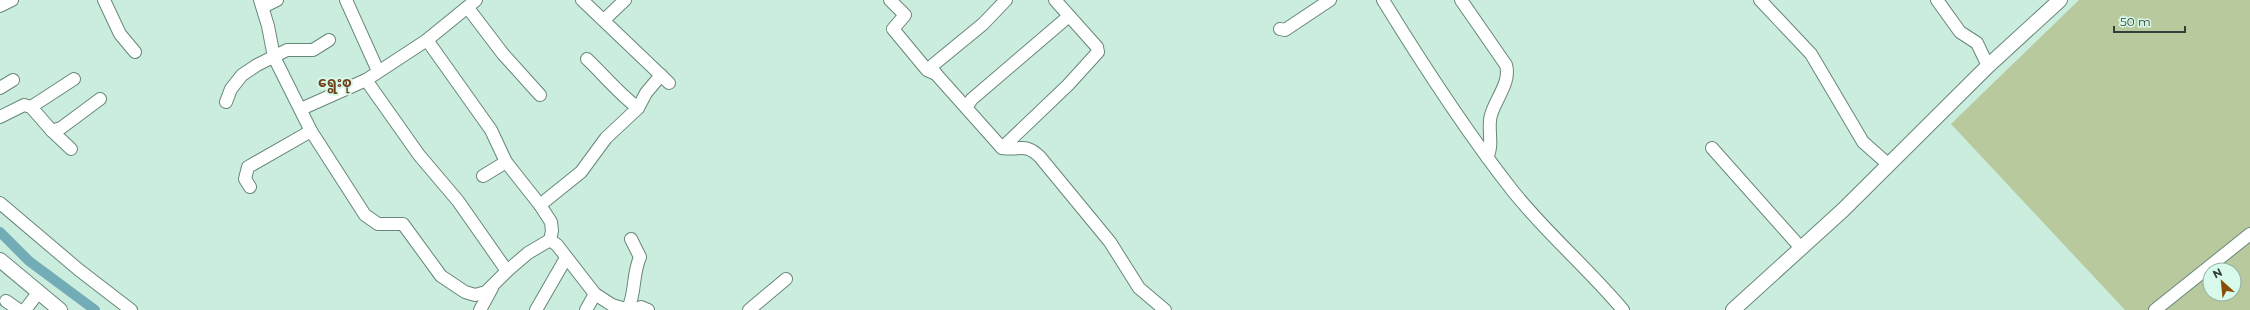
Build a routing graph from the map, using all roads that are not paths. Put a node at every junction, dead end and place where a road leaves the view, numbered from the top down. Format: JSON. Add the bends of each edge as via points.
{"nodes":[{"id":1,"x":12,"y":0,"type":"edge"},
{"id":2,"x":104,"y":0,"type":"edge"},
{"id":3,"x":277,"y":0,"type":"edge"},
{"id":4,"x":346,"y":0,"type":"edge"},
{"id":5,"x":582,"y":0,"type":"edge"},
{"id":6,"x":625,"y":0,"type":"edge"},
{"id":7,"x":890,"y":0,"type":"edge"},
{"id":8,"x":1006,"y":0,"type":"edge"},
{"id":9,"x":1055,"y":0,"type":"edge"},
{"id":10,"x":1330,"y":0,"type":"edge"},
{"id":11,"x":1383,"y":0,"type":"edge"},
{"id":12,"x":1461,"y":0,"type":"edge"},
{"id":13,"x":1760,"y":0,"type":"edge"},
{"id":14,"x":1937,"y":0,"type":"edge"},
{"id":15,"x":2060,"y":0,"type":"edge"},
{"id":16,"x":261,"y":3,"type":"edge"},
{"id":17,"x":472,"y":4,"type":"edge"},
{"id":18,"x":0,"y":6,"type":"edge"},
{"id":19,"x":1069,"y":16,"type":"junction"},
{"id":20,"x":604,"y":20,"type":"junction"},
{"id":21,"x":1280,"y":29,"type":"dead end"},
{"id":22,"x":329,"y":40,"type":"dead end"},
{"id":23,"x":427,"y":40,"type":"junction"},
{"id":24,"x":135,"y":52,"type":"dead end"},
{"id":25,"x":274,"y":57,"type":"junction"},
{"id":26,"x":587,"y":59,"type":"dead end"},
{"id":27,"x":1988,"y":66,"type":"junction"},
{"id":28,"x":378,"y":71,"type":"junction"},
{"id":29,"x":936,"y":74,"type":"junction"},
{"id":30,"x":74,"y":79,"type":"dead end"},
{"id":31,"x":13,"y":80,"type":"dead end"},
{"id":32,"x":366,"y":80,"type":"junction"},
{"id":33,"x":0,"y":88,"type":"edge"},
{"id":34,"x":540,"y":96,"type":"dead end"},
{"id":35,"x":100,"y":99,"type":"dead end"},
{"id":36,"x":226,"y":102,"type":"dead end"},
{"id":37,"x":967,"y":106,"type":"junction"},
{"id":38,"x":31,"y":107,"type":"junction"},
{"id":39,"x":638,"y":108,"type":"junction"},
{"id":40,"x":301,"y":109,"type":"junction"},
{"id":41,"x":0,"y":117,"type":"edge"},
{"id":42,"x":52,"y":131,"type":"junction"},
{"id":43,"x":311,"y":131,"type":"junction"},
{"id":44,"x":1002,"y":148,"type":"junction"},
{"id":45,"x":1712,"y":148,"type":"dead end"},
{"id":46,"x":71,"y":149,"type":"dead end"},
{"id":47,"x":1487,"y":157,"type":"junction"},
{"id":48,"x":506,"y":162,"type":"junction"},
{"id":49,"x":1889,"y":164,"type":"junction"},
{"id":50,"x":483,"y":176,"type":"dead end"},
{"id":51,"x":250,"y":187,"type":"dead end"},
{"id":52,"x":0,"y":203,"type":"edge"},
{"id":53,"x":540,"y":205,"type":"junction"},
{"id":54,"x":2250,"y":234,"type":"edge"},
{"id":55,"x":631,"y":238,"type":"dead end"},
{"id":56,"x":550,"y":240,"type":"junction"},
{"id":57,"x":1801,"y":248,"type":"junction"},
{"id":58,"x":566,"y":258,"type":"junction"},
{"id":59,"x":0,"y":260,"type":"edge"},
{"id":60,"x":507,"y":271,"type":"junction"},
{"id":61,"x":786,"y":279,"type":"dead end"},
{"id":62,"x":494,"y":286,"type":"junction"},
{"id":63,"x":38,"y":293,"type":"junction"},
{"id":64,"x":595,"y":294,"type":"junction"},
{"id":65,"x":6,"y":301,"type":"dead end"},
{"id":66,"x":19,"y":310,"type":"edge"},
{"id":67,"x":26,"y":310,"type":"edge"},
{"id":68,"x":60,"y":310,"type":"edge"},
{"id":69,"x":131,"y":310,"type":"edge"},
{"id":70,"x":480,"y":310,"type":"edge"},
{"id":71,"x":536,"y":310,"type":"edge"},
{"id":72,"x":586,"y":310,"type":"edge"},
{"id":73,"x":631,"y":310,"type":"edge"},
{"id":74,"x":648,"y":310,"type":"edge"},
{"id":75,"x":749,"y":310,"type":"edge"},
{"id":76,"x":1165,"y":310,"type":"edge"},
{"id":77,"x":1623,"y":310,"type":"edge"},
{"id":78,"x":1733,"y":310,"type":"edge"},
{"id":79,"x":2155,"y":310,"type":"edge"}],
"edges":[{"from":1,"to":18,"type":"street"},
{"from":2,"to":24,"type":"street","via":[[120,34]]},
{"from":3,"to":16,"type":"street"},
{"from":4,"to":28,"type":"street"},
{"from":5,"to":20,"type":"street"},
{"from":6,"to":20,"type":"street"},
{"from":7,"to":29,"type":"street","via":[[905,14],[893,29],[927,70]]},
{"from":8,"to":29,"type":"street","via":[[983,24],[933,64],[932,68]]},
{"from":9,"to":19,"type":"street"},
{"from":10,"to":21,"type":"street","via":[[1285,30]]},
{"from":11,"to":47,"type":"street","via":[[1413,49]]},
{"from":12,"to":47,"type":"street","via":[[1508,70],[1507,79],[1491,114],[1490,153]]},
{"from":13,"to":49,"type":"street","via":[[1811,54],[1864,142]]},
{"from":14,"to":27,"type":"street","via":[[1960,32],[1977,43]]},
{"from":15,"to":27,"type":"street"},
{"from":16,"to":25,"type":"street"},
{"from":17,"to":23,"type":"street"},
{"from":17,"to":34,"type":"street","via":[[503,54]]},
{"from":19,"to":37,"type":"street"},
{"from":19,"to":44,"type":"street","via":[[1097,47],[1098,52],[1073,80]]},
{"from":20,"to":39,"type":"street","via":[[665,79],[646,93]]},
{"from":22,"to":25,"type":"street","via":[[313,50],[287,50]]},
{"from":23,"to":28,"type":"street"},
{"from":23,"to":48,"type":"street","via":[[491,130]]},
{"from":25,"to":36,"type":"street","via":[[242,75],[231,89]]},
{"from":25,"to":40,"type":"street"},
{"from":26,"to":39,"type":"street","via":[[620,94]]},
{"from":27,"to":49,"type":"street"},
{"from":28,"to":32,"type":"street"},
{"from":29,"to":37,"type":"street"},
{"from":30,"to":38,"type":"street"},
{"from":31,"to":33,"type":"street"},
{"from":32,"to":40,"type":"street"},
{"from":32,"to":60,"type":"street","via":[[419,155],[458,201]]},
{"from":35,"to":42,"type":"street","via":[[61,128]]},
{"from":37,"to":44,"type":"street"},
{"from":38,"to":41,"type":"street","via":[[17,107]]},
{"from":38,"to":42,"type":"street"},
{"from":39,"to":53,"type":"street","via":[[606,138],[581,172]]},
{"from":40,"to":43,"type":"street"},
{"from":42,"to":46,"type":"street"},
{"from":43,"to":51,"type":"street","via":[[248,168],[245,179]]},
{"from":43,"to":62,"type":"street","via":[[365,216],[378,224],[403,224],[441,276],[464,292],[475,296],[481,295]]},
{"from":44,"to":76,"type":"street","via":[[1012,150],[1025,147],[1040,157],[1110,242],[1138,288]]},
{"from":45,"to":57,"type":"street"},
{"from":47,"to":77,"type":"street","via":[[1557,241],[1578,260]]},
{"from":48,"to":50,"type":"street"},
{"from":48,"to":53,"type":"street"},
{"from":49,"to":57,"type":"street"},
{"from":52,"to":69,"type":"street"},
{"from":53,"to":56,"type":"street","via":[[551,222]]},
{"from":54,"to":79,"type":"street"},
{"from":55,"to":73,"type":"street","via":[[640,257],[633,274]]},
{"from":56,"to":58,"type":"street"},
{"from":56,"to":60,"type":"street","via":[[528,253]]},
{"from":57,"to":78,"type":"street"},
{"from":58,"to":64,"type":"street"},
{"from":58,"to":71,"type":"street"},
{"from":59,"to":63,"type":"street"},
{"from":60,"to":62,"type":"street"},
{"from":61,"to":75,"type":"street"},
{"from":62,"to":70,"type":"street"},
{"from":63,"to":67,"type":"street"},
{"from":63,"to":68,"type":"street"},
{"from":64,"to":72,"type":"street"},
{"from":64,"to":73,"type":"street","via":[[612,305]]},
{"from":65,"to":66,"type":"street"},
{"from":73,"to":74,"type":"street"}]}
